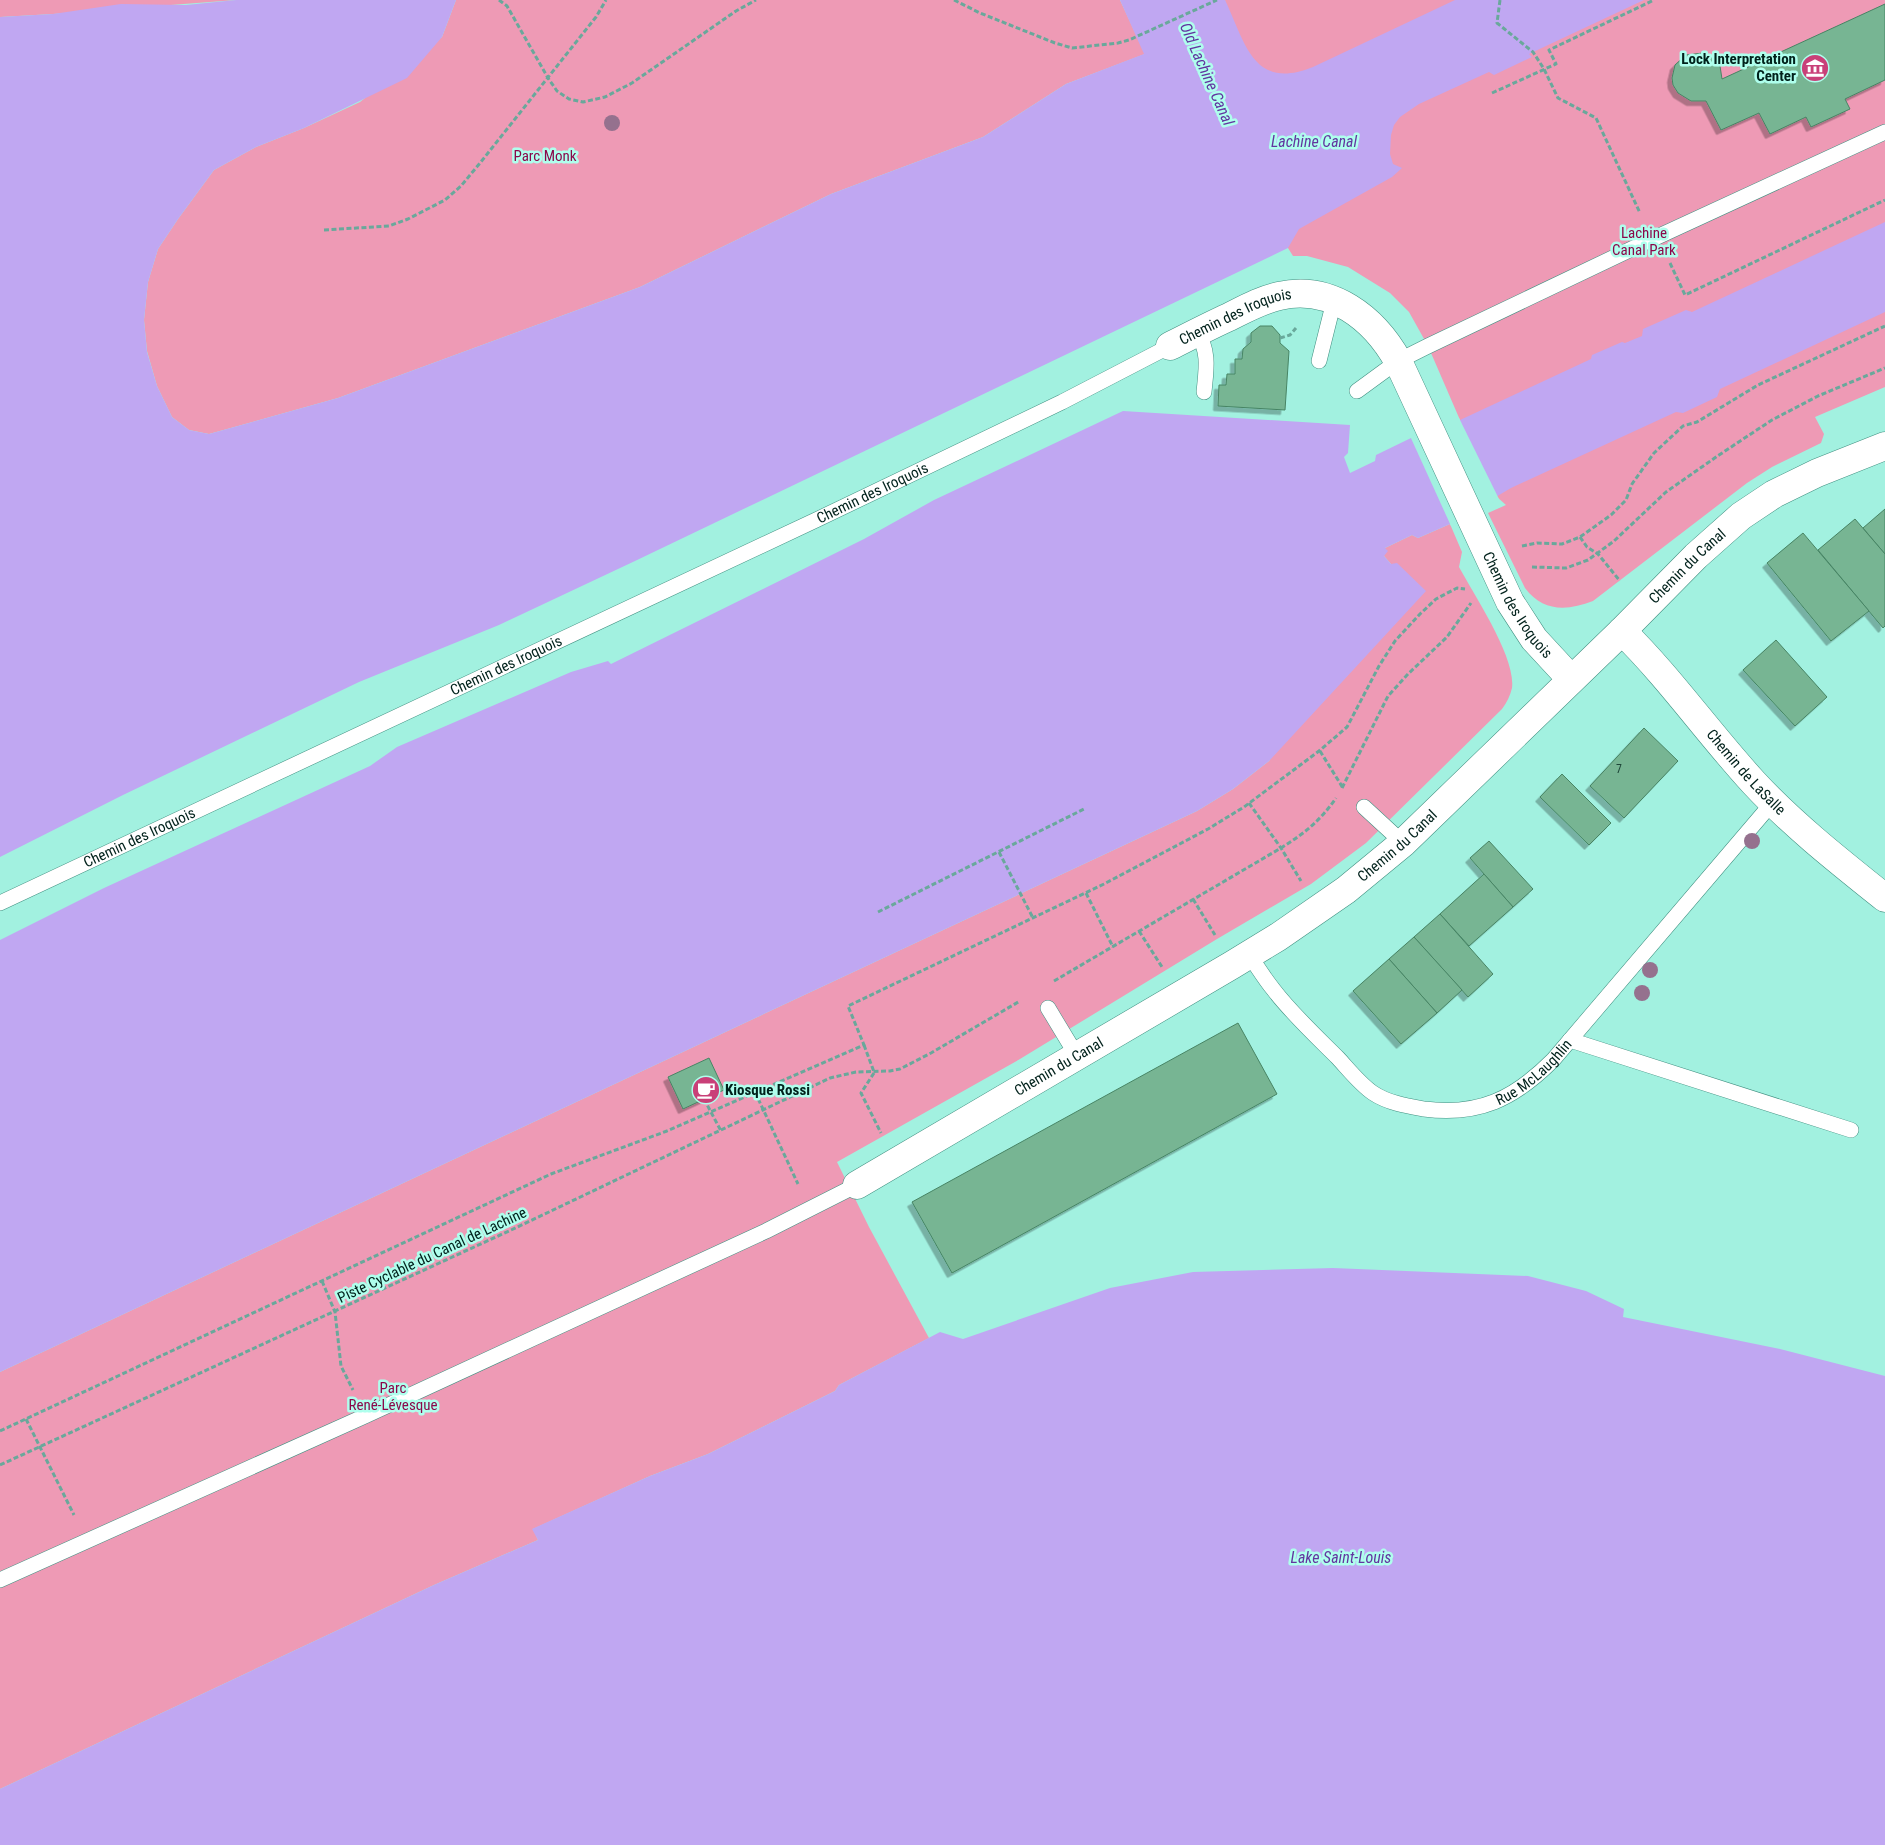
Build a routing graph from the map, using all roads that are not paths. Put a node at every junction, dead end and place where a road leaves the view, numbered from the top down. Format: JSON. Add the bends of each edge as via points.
{"nodes":[{"id":1,"x":1885,"y":132,"type":"edge"},
{"id":2,"x":1334,"y":301,"type":"junction"},
{"id":3,"x":1197,"y":333,"type":"junction"},
{"id":4,"x":1170,"y":346,"type":"joint"},
{"id":5,"x":1318,"y":361,"type":"dead end"},
{"id":6,"x":1398,"y":361,"type":"junction"},
{"id":7,"x":1357,"y":391,"type":"dead end"},
{"id":8,"x":1204,"y":392,"type":"dead end"},
{"id":9,"x":1885,"y":446,"type":"edge"},
{"id":10,"x":1622,"y":631,"type":"junction"},
{"id":11,"x":1571,"y":679,"type":"junction"},
{"id":12,"x":1773,"y":802,"type":"junction"},
{"id":13,"x":1364,"y":807,"type":"road end"},
{"id":14,"x":1404,"y":843,"type":"junction"},
{"id":15,"x":1885,"y":898,"type":"edge"},
{"id":16,"x":0,"y":904,"type":"edge"},
{"id":17,"x":1249,"y":955,"type":"junction"},
{"id":18,"x":1048,"y":1008,"type":"dead end"},
{"id":19,"x":1570,"y":1040,"type":"junction"},
{"id":20,"x":1077,"y":1056,"type":"junction"},
{"id":21,"x":1851,"y":1130,"type":"dead end"},
{"id":22,"x":857,"y":1185,"type":"joint"},
{"id":23,"x":0,"y":1580,"type":"edge"}],
"edges":[{"from":1,"to":6,"type":"lane"},
{"from":2,"to":3,"type":"street","name":"Chemin des Iroquois","via":[[1315,295],[1280,295]]},
{"from":2,"to":5,"type":"lane"},
{"from":2,"to":6,"type":"street","name":"Chemin des Iroquois","via":[[1371,324]]},
{"from":3,"to":4,"type":"street","name":"Chemin des Iroquois"},
{"from":3,"to":8,"type":"lane","via":[[1205,347]]},
{"from":4,"to":16,"type":"lane","name":"Chemin des Iroquois","via":[[1062,402],[816,520]]},
{"from":6,"to":7,"type":"lane"},
{"from":6,"to":11,"type":"street","name":"Chemin des Iroquois","via":[[1507,595],[1525,627]]},
{"from":9,"to":10,"type":"street","name":"Chemin du Canal","via":[[1780,490],[1741,516]]},
{"from":10,"to":11,"type":"street","name":"Chemin du Canal"},
{"from":10,"to":12,"type":"street","name":"Chemin de LaSalle"},
{"from":11,"to":14,"type":"street","name":"Chemin du Canal"},
{"from":12,"to":15,"type":"street","name":"Chemin de LaSalle"},
{"from":12,"to":19,"type":"lane","name":"Rue McLaughlin"},
{"from":13,"to":14,"type":"lane"},
{"from":14,"to":17,"type":"street","name":"Chemin du Canal","via":[[1346,890]]},
{"from":17,"to":19,"type":"lane","name":"Rue McLaughlin","via":[[1307,1028],[1361,1082],[1374,1093],[1410,1107],[1459,1110],[1491,1104],[1529,1082]]},
{"from":17,"to":20,"type":"street","name":"Chemin du Canal"},
{"from":18,"to":20,"type":"lane"},
{"from":19,"to":21,"type":"lane"},
{"from":20,"to":22,"type":"street","name":"Chemin du Canal"},
{"from":22,"to":23,"type":"lane","via":[[766,1231],[365,1416]]}]}
